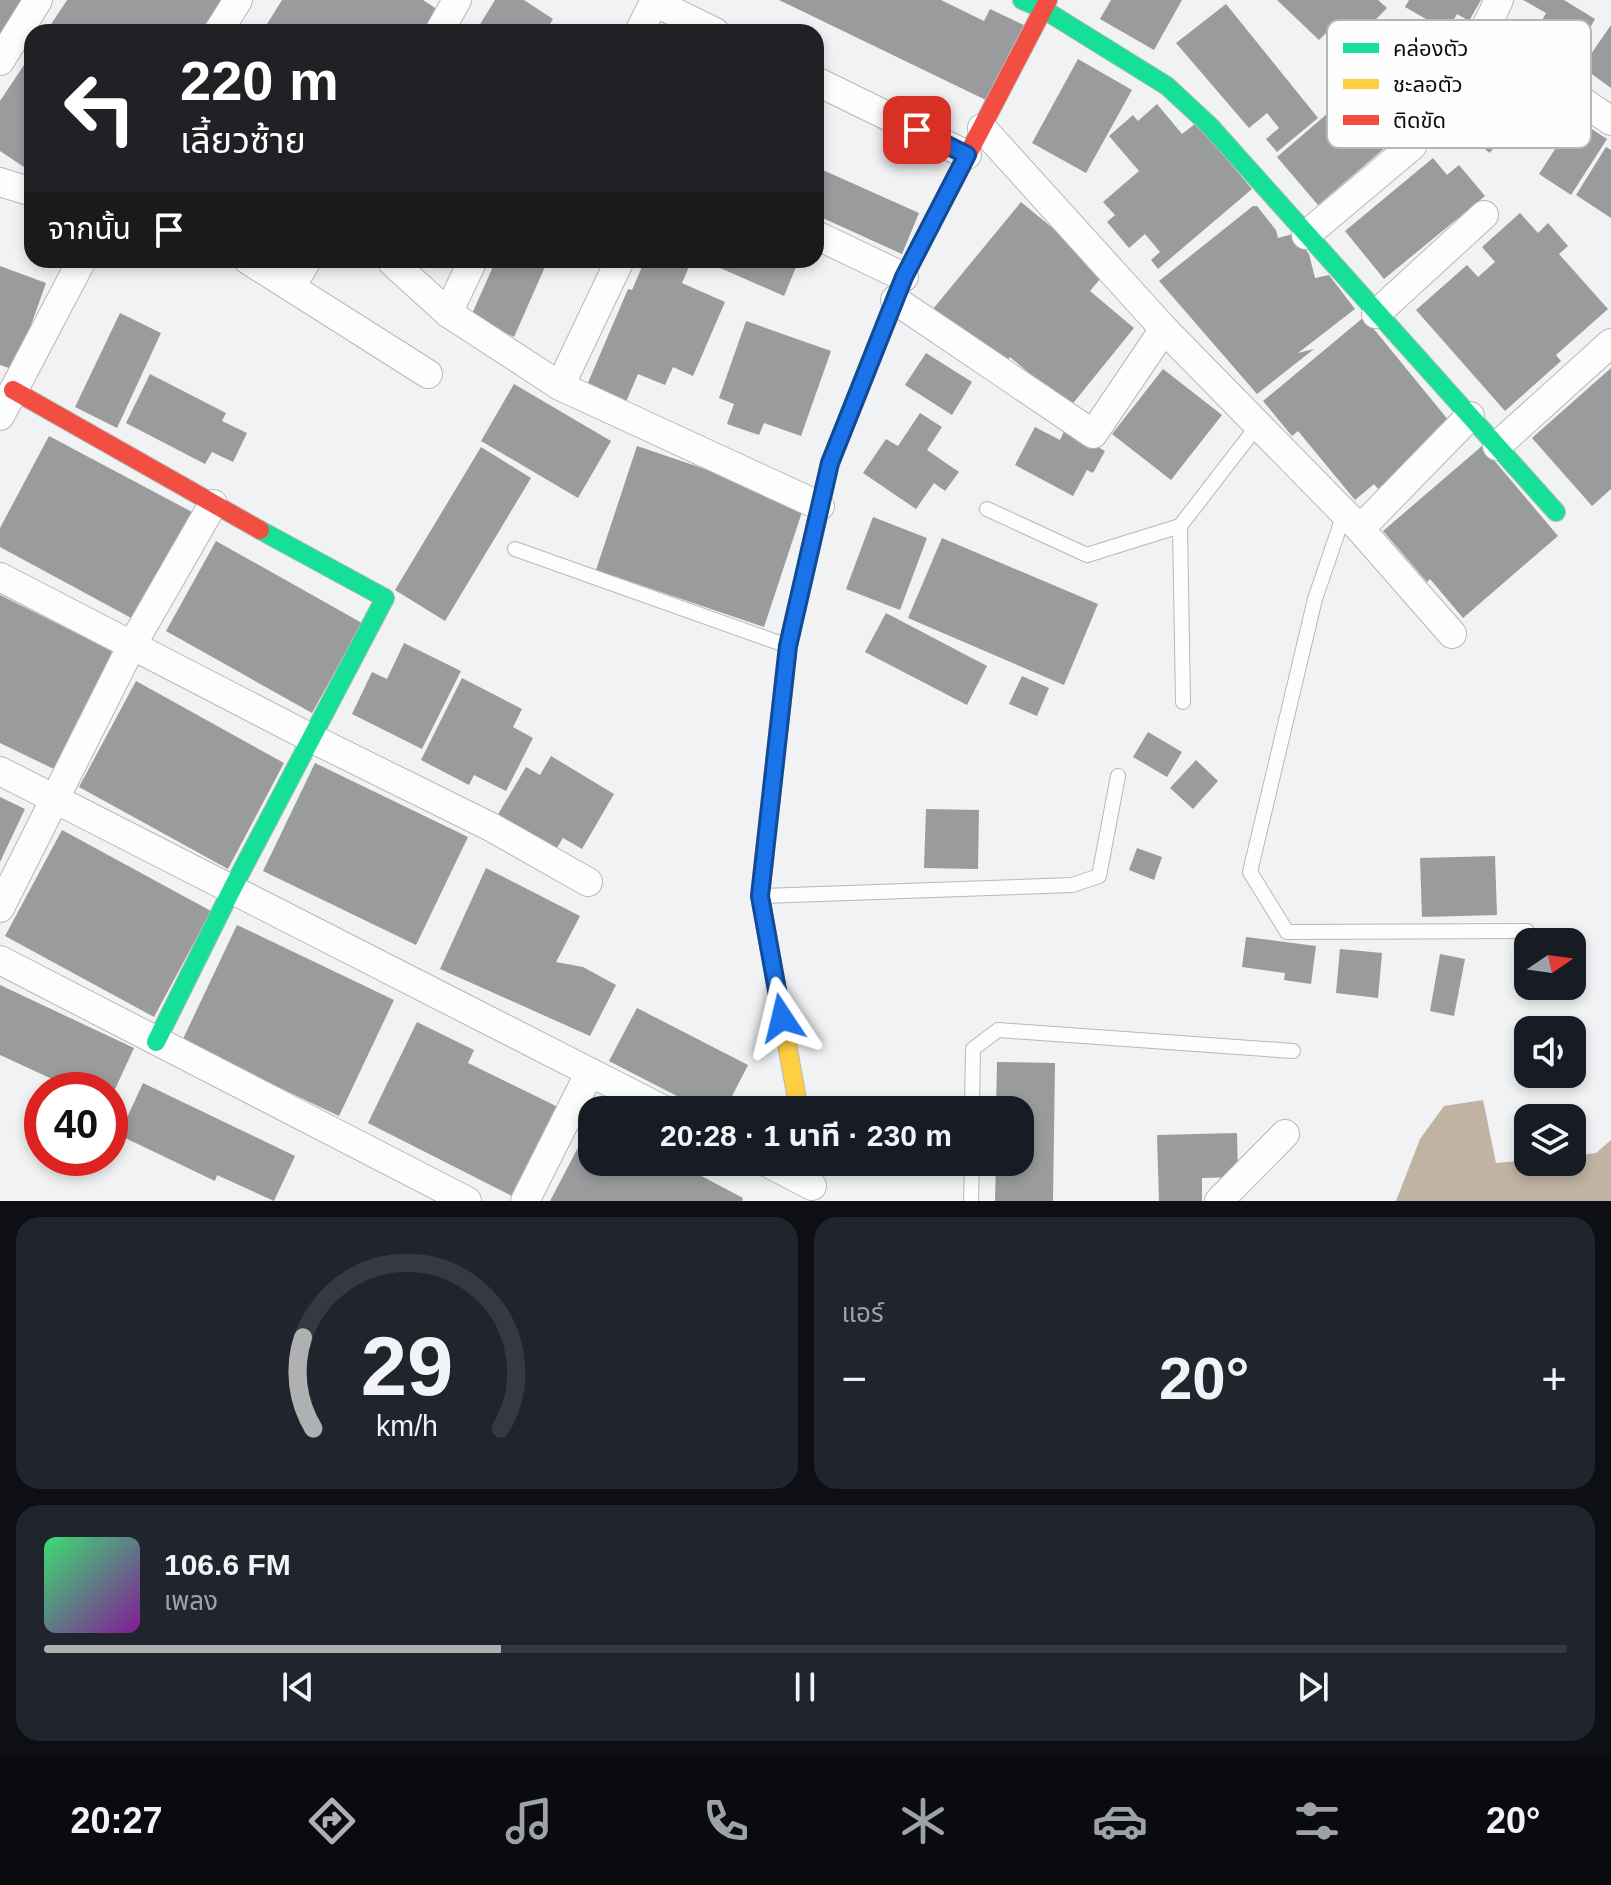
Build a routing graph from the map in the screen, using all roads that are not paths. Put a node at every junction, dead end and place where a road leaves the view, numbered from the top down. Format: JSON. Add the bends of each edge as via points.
{"nodes":[{"id":1,"x":38,"y":0,"type":"edge"},
{"id":2,"x":238,"y":0,"type":"edge"},
{"id":3,"x":457,"y":0,"type":"edge"},
{"id":4,"x":1022,"y":0,"type":"edge"},
{"id":5,"x":1499,"y":0,"type":"edge"},
{"id":6,"x":655,"y":1,"type":"edge"},
{"id":7,"x":1046,"y":5,"type":"edge"},
{"id":8,"x":1489,"y":20,"type":"edge"},
{"id":9,"x":223,"y":24,"type":"edge"},
{"id":10,"x":444,"y":24,"type":"edge"},
{"id":11,"x":643,"y":24,"type":"edge"},
{"id":12,"x":700,"y":24,"type":"edge"},
{"id":13,"x":0,"y":61,"type":"edge"},
{"id":14,"x":824,"y":85,"type":"edge"},
{"id":15,"x":1591,"y":107,"type":"edge"},
{"id":16,"x":1611,"y":121,"type":"edge"},
{"id":17,"x":982,"y":128,"type":"junction"},
{"id":18,"x":1410,"y":148,"type":"edge"},
{"id":19,"x":967,"y":155,"type":"junction"},
{"id":20,"x":0,"y":182,"type":"edge"},
{"id":21,"x":24,"y":190,"type":"edge"},
{"id":22,"x":1484,"y":215,"type":"dead end"},
{"id":23,"x":1306,"y":235,"type":"junction"},
{"id":24,"x":824,"y":240,"type":"edge"},
{"id":25,"x":78,"y":268,"type":"edge"},
{"id":26,"x":261,"y":268,"type":"edge"},
{"id":27,"x":302,"y":268,"type":"edge"},
{"id":28,"x":398,"y":268,"type":"edge"},
{"id":29,"x":469,"y":268,"type":"edge"},
{"id":30,"x":616,"y":268,"type":"edge"},
{"id":31,"x":291,"y":287,"type":"junction"},
{"id":32,"x":900,"y":288,"type":"junction"},
{"id":33,"x":448,"y":313,"type":"junction"},
{"id":34,"x":1376,"y":314,"type":"junction"},
{"id":35,"x":1164,"y":329,"type":"junction"},
{"id":36,"x":1611,"y":343,"type":"edge"},
{"id":37,"x":428,"y":374,"type":"dead end"},
{"id":38,"x":560,"y":386,"type":"junction"},
{"id":39,"x":13,"y":390,"type":"junction"},
{"id":40,"x":0,"y":416,"type":"edge"},
{"id":41,"x":1470,"y":416,"type":"junction"},
{"id":42,"x":1258,"y":425,"type":"junction"},
{"id":43,"x":1497,"y":446,"type":"junction"},
{"id":44,"x":213,"y":504,"type":"junction"},
{"id":45,"x":820,"y":506,"type":"junction"},
{"id":46,"x":987,"y":509,"type":"dead end"},
{"id":47,"x":1556,"y":512,"type":"dead end"},
{"id":48,"x":1352,"y":522,"type":"junction"},
{"id":49,"x":1180,"y":526,"type":"junction"},
{"id":50,"x":515,"y":549,"type":"dead end"},
{"id":51,"x":0,"y":577,"type":"edge"},
{"id":52,"x":1452,"y":634,"type":"dead end"},
{"id":53,"x":132,"y":645,"type":"junction"},
{"id":54,"x":788,"y":646,"type":"junction"},
{"id":55,"x":1183,"y":702,"type":"dead end"},
{"id":56,"x":311,"y":738,"type":"junction"},
{"id":57,"x":0,"y":771,"type":"edge"},
{"id":58,"x":1118,"y":776,"type":"dead end"},
{"id":59,"x":55,"y":798,"type":"junction"},
{"id":60,"x":588,"y":882,"type":"dead end"},
{"id":61,"x":232,"y":889,"type":"junction"},
{"id":62,"x":760,"y":896,"type":"junction"},
{"id":63,"x":0,"y":908,"type":"edge"},
{"id":64,"x":1514,"y":931,"type":"edge"},
{"id":65,"x":0,"y":960,"type":"edge"},
{"id":66,"x":156,"y":1042,"type":"junction"},
{"id":67,"x":1293,"y":1051,"type":"dead end"},
{"id":68,"x":590,"y":1072,"type":"junction"},
{"id":69,"x":637,"y":1096,"type":"edge"},
{"id":70,"x":796,"y":1096,"type":"edge"},
{"id":71,"x":972,"y":1096,"type":"edge"},
{"id":72,"x":1285,"y":1134,"type":"dead end"},
{"id":73,"x":972,"y":1176,"type":"edge"},
{"id":74,"x":467,"y":1201,"type":"edge"},
{"id":75,"x":525,"y":1201,"type":"edge"},
{"id":76,"x":971,"y":1201,"type":"edge"},
{"id":77,"x":1219,"y":1201,"type":"edge"}],
"edges":[{"from":1,"to":13,"type":"street"},
{"from":2,"to":9,"type":"street"},
{"from":3,"to":10,"type":"street"},
{"from":4,"to":7,"type":"street"},
{"from":5,"to":8,"type":"street"},
{"from":6,"to":11,"type":"street"},
{"from":6,"to":12,"type":"street"},
{"from":7,"to":17,"type":"street"},
{"from":7,"to":23,"type":"street","via":[[1167,86],[1210,126]]},
{"from":14,"to":19,"type":"street"},
{"from":15,"to":16,"type":"street"},
{"from":17,"to":19,"type":"street"},
{"from":17,"to":35,"type":"street"},
{"from":18,"to":23,"type":"street"},
{"from":19,"to":32,"type":"street"},
{"from":20,"to":21,"type":"street"},
{"from":22,"to":34,"type":"street"},
{"from":23,"to":34,"type":"street"},
{"from":24,"to":32,"type":"street"},
{"from":25,"to":39,"type":"street"},
{"from":26,"to":31,"type":"street"},
{"from":27,"to":31,"type":"street"},
{"from":28,"to":33,"type":"street"},
{"from":29,"to":33,"type":"street"},
{"from":30,"to":38,"type":"street"},
{"from":31,"to":37,"type":"street"},
{"from":32,"to":35,"type":"street","via":[[1093,434]]},
{"from":32,"to":45,"type":"street","via":[[830,463]]},
{"from":33,"to":38,"type":"street"},
{"from":34,"to":41,"type":"street"},
{"from":35,"to":42,"type":"street"},
{"from":36,"to":43,"type":"street"},
{"from":38,"to":45,"type":"street"},
{"from":39,"to":40,"type":"street"},
{"from":39,"to":44,"type":"street"},
{"from":41,"to":43,"type":"street"},
{"from":41,"to":48,"type":"street"},
{"from":42,"to":48,"type":"street"},
{"from":42,"to":49,"type":"lane"},
{"from":43,"to":47,"type":"street"},
{"from":44,"to":53,"type":"street"},
{"from":44,"to":56,"type":"street","via":[[385,598]]},
{"from":45,"to":54,"type":"street"},
{"from":46,"to":49,"type":"lane","via":[[1087,555]]},
{"from":48,"to":52,"type":"street"},
{"from":48,"to":64,"type":"lane","via":[[1315,599],[1250,872],[1287,932]]},
{"from":49,"to":55,"type":"lane"},
{"from":50,"to":54,"type":"lane"},
{"from":51,"to":53,"type":"street"},
{"from":53,"to":56,"type":"street"},
{"from":53,"to":59,"type":"street"},
{"from":54,"to":62,"type":"street"},
{"from":56,"to":60,"type":"street","via":[[491,827]]},
{"from":56,"to":61,"type":"street"},
{"from":57,"to":59,"type":"street"},
{"from":58,"to":62,"type":"lane","via":[[1099,876],[1072,885]]},
{"from":59,"to":61,"type":"street"},
{"from":59,"to":63,"type":"street"},
{"from":61,"to":66,"type":"street"},
{"from":61,"to":68,"type":"street"},
{"from":62,"to":70,"type":"street"},
{"from":65,"to":66,"type":"street"},
{"from":66,"to":74,"type":"street"},
{"from":67,"to":71,"type":"lane","via":[[998,1030],[973,1049]]},
{"from":68,"to":69,"type":"street"},
{"from":68,"to":75,"type":"street"},
{"from":72,"to":77,"type":"street"},
{"from":73,"to":76,"type":"lane"}]}
